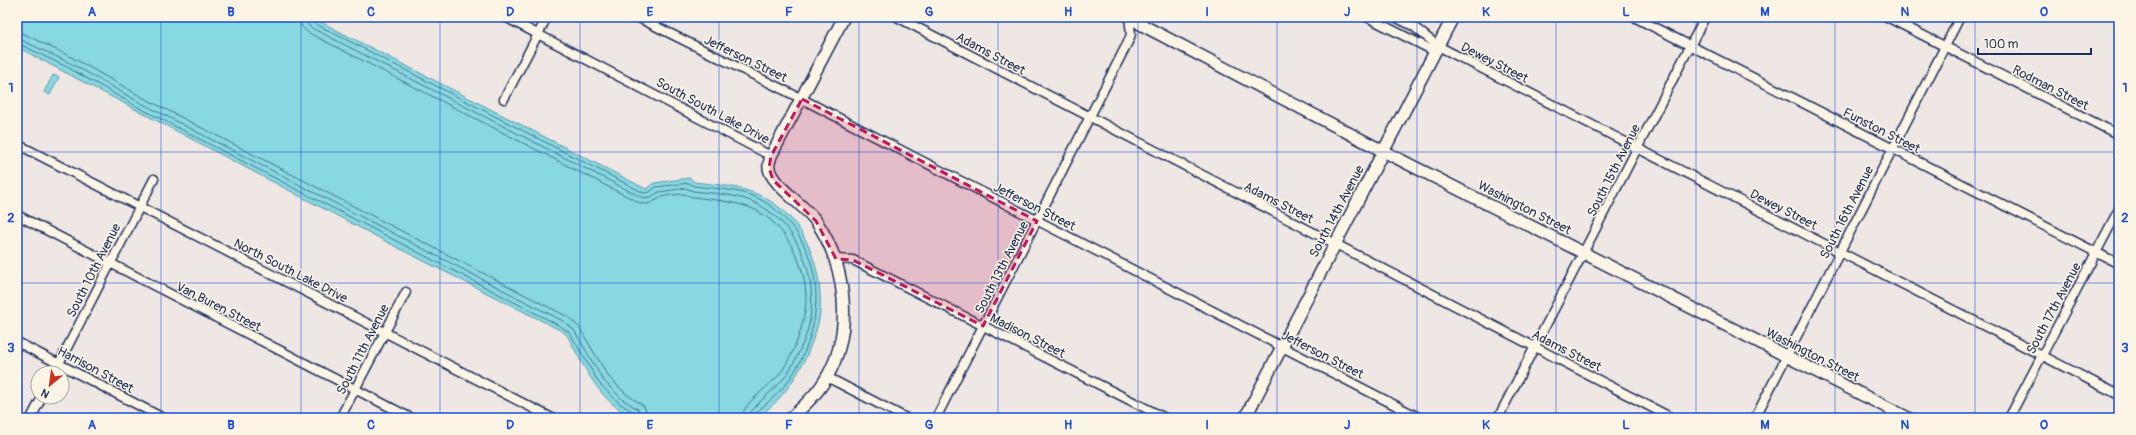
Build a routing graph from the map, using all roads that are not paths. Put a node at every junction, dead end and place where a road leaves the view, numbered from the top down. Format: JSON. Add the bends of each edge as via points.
{"nodes":[{"id":1,"x":505,"y":17,"type":"edge"},
{"id":2,"x":547,"y":17,"type":"edge"},
{"id":3,"x":637,"y":17,"type":"edge"},
{"id":4,"x":844,"y":17,"type":"edge"},
{"id":5,"x":896,"y":17,"type":"edge"},
{"id":6,"x":1130,"y":17,"type":"edge"},
{"id":7,"x":1367,"y":17,"type":"edge"},
{"id":8,"x":1395,"y":17,"type":"edge"},
{"id":9,"x":1453,"y":17,"type":"edge"},
{"id":10,"x":1634,"y":17,"type":"edge"},
{"id":11,"x":1705,"y":17,"type":"edge"},
{"id":12,"x":1888,"y":17,"type":"edge"},
{"id":13,"x":1960,"y":17,"type":"edge"},
{"id":14,"x":538,"y":33,"type":"junction"},
{"id":15,"x":1438,"y":46,"type":"junction"},
{"id":16,"x":1690,"y":46,"type":"junction"},
{"id":17,"x":1944,"y":46,"type":"junction"},
{"id":18,"x":504,"y":99,"type":"dead end"},
{"id":19,"x":802,"y":99,"type":"junction"},
{"id":20,"x":1090,"y":118,"type":"junction"},
{"id":21,"x":2119,"y":135,"type":"edge"},
{"id":22,"x":17,"y":144,"type":"edge"},
{"id":23,"x":1638,"y":148,"type":"junction"},
{"id":24,"x":1892,"y":149,"type":"junction"},
{"id":25,"x":1383,"y":151,"type":"junction"},
{"id":26,"x":771,"y":156,"type":"junction"},
{"id":27,"x":154,"y":179,"type":"dead end"},
{"id":28,"x":139,"y":207,"type":"junction"},
{"id":29,"x":2119,"y":210,"type":"edge"},
{"id":30,"x":17,"y":215,"type":"edge"},
{"id":31,"x":1038,"y":222,"type":"junction"},
{"id":32,"x":1334,"y":244,"type":"junction"},
{"id":33,"x":1840,"y":251,"type":"junction"},
{"id":34,"x":2096,"y":252,"type":"junction"},
{"id":35,"x":1584,"y":253,"type":"junction"},
{"id":36,"x":836,"y":259,"type":"junction"},
{"id":37,"x":110,"y":263,"type":"junction"},
{"id":38,"x":2119,"y":264,"type":"edge"},
{"id":39,"x":406,"y":292,"type":"dead end"},
{"id":40,"x":984,"y":326,"type":"junction"},
{"id":41,"x":384,"y":333,"type":"junction"},
{"id":42,"x":17,"y":342,"type":"edge"},
{"id":43,"x":1282,"y":346,"type":"junction"},
{"id":44,"x":1535,"y":346,"type":"junction"},
{"id":45,"x":1787,"y":356,"type":"junction"},
{"id":46,"x":2042,"y":356,"type":"junction"},
{"id":47,"x":59,"y":363,"type":"junction"},
{"id":48,"x":827,"y":377,"type":"junction"},
{"id":49,"x":355,"y":390,"type":"junction"},
{"id":50,"x":2119,"y":395,"type":"edge"},
{"id":51,"x":38,"y":405,"type":"edge"},
{"id":52,"x":31,"y":418,"type":"edge"},
{"id":53,"x":163,"y":418,"type":"edge"},
{"id":54,"x":340,"y":418,"type":"edge"},
{"id":55,"x":411,"y":418,"type":"edge"},
{"id":56,"x":552,"y":418,"type":"edge"},
{"id":57,"x":791,"y":418,"type":"edge"},
{"id":58,"x":906,"y":418,"type":"edge"},
{"id":59,"x":936,"y":418,"type":"edge"},
{"id":60,"x":1165,"y":418,"type":"edge"},
{"id":61,"x":1245,"y":418,"type":"edge"},
{"id":62,"x":1420,"y":418,"type":"edge"},
{"id":63,"x":1498,"y":418,"type":"edge"},
{"id":64,"x":1672,"y":418,"type":"edge"},
{"id":65,"x":1755,"y":418,"type":"edge"},
{"id":66,"x":1908,"y":418,"type":"edge"},
{"id":67,"x":2009,"y":418,"type":"edge"}],
"edges":[{"from":1,"to":14,"type":"street","name":"South South Lake Drive"},
{"from":2,"to":14,"type":"street"},
{"from":3,"to":19,"type":"street","name":"Jefferson Street"},
{"from":4,"to":19,"type":"street"},
{"from":5,"to":20,"type":"street","name":"Adams Street"},
{"from":6,"to":20,"type":"street","name":"South 13th Avenue","via":[[1130,40]]},
{"from":6,"to":25,"type":"street","name":"Washington Street"},
{"from":7,"to":15,"type":"street","name":"Dewey Street","via":[[1430,49]]},
{"from":8,"to":15,"type":"street","name":"Dewey Street","via":[[1413,26]]},
{"from":9,"to":15,"type":"street","name":"South 14th Avenue"},
{"from":10,"to":16,"type":"street","name":"Funston Street"},
{"from":11,"to":16,"type":"street","name":"South 15th Avenue"},
{"from":12,"to":17,"type":"street","name":"Rodman Street"},
{"from":13,"to":17,"type":"street","name":"South 16th Avenue"},
{"from":14,"to":18,"type":"street"},
{"from":14,"to":26,"type":"street","name":"South South Lake Drive"},
{"from":15,"to":23,"type":"street","name":"Dewey Street"},
{"from":15,"to":25,"type":"street","name":"South 14th Avenue"},
{"from":16,"to":23,"type":"street","name":"South 15th Avenue"},
{"from":16,"to":24,"type":"street","name":"Funston Street"},
{"from":17,"to":21,"type":"street","name":"Rodman Street"},
{"from":17,"to":24,"type":"street","name":"South 16th Avenue"},
{"from":19,"to":26,"type":"street"},
{"from":19,"to":31,"type":"street","name":"Jefferson Street"},
{"from":20,"to":31,"type":"street","name":"South 13th Avenue"},
{"from":20,"to":32,"type":"street","name":"Adams Street"},
{"from":22,"to":28,"type":"street","name":"North South Lake Drive"},
{"from":23,"to":33,"type":"street","name":"Dewey Street"},
{"from":23,"to":35,"type":"street","name":"South 15th Avenue"},
{"from":24,"to":33,"type":"street","name":"South 16th Avenue"},
{"from":24,"to":34,"type":"street","name":"Funston Street"},
{"from":25,"to":32,"type":"street","name":"South 14th Avenue"},
{"from":25,"to":35,"type":"street","name":"Washington Street"},
{"from":26,"to":36,"type":"street","name":"South South Lake Drive","via":[[769,168],[773,180],[816,221]]},
{"from":27,"to":28,"type":"street","name":"South 10th Avenue"},
{"from":28,"to":37,"type":"street","name":"South 10th Avenue"},
{"from":28,"to":41,"type":"street","name":"North South Lake Drive"},
{"from":29,"to":34,"type":"street","name":"South 17th Avenue"},
{"from":30,"to":37,"type":"street","name":"Van Buren Street"},
{"from":31,"to":40,"type":"street","name":"South 13th Avenue"},
{"from":31,"to":43,"type":"street","name":"Jefferson Street"},
{"from":32,"to":43,"type":"street","name":"South 14th Avenue"},
{"from":32,"to":44,"type":"street","name":"Adams Street"},
{"from":33,"to":45,"type":"street","name":"South 16th Avenue"},
{"from":33,"to":46,"type":"street","name":"Dewey Street"},
{"from":34,"to":38,"type":"street","name":"Funston Street"},
{"from":34,"to":46,"type":"street","name":"South 17th Avenue"},
{"from":35,"to":44,"type":"street","name":"South 15th Avenue"},
{"from":35,"to":45,"type":"street","name":"Washington Street"},
{"from":36,"to":40,"type":"street","name":"Madison Street","via":[[853,260]]},
{"from":36,"to":48,"type":"street","name":"South South Lake Drive","via":[[841,281],[843,326]]},
{"from":37,"to":47,"type":"street","name":"South 10th Avenue"},
{"from":37,"to":49,"type":"street","name":"Van Buren Street"},
{"from":39,"to":41,"type":"street","name":"South 11th Avenue"},
{"from":40,"to":59,"type":"street","name":"South 13th Avenue"},
{"from":40,"to":60,"type":"street","name":"Madison Street"},
{"from":41,"to":49,"type":"street","name":"South 11th Avenue"},
{"from":41,"to":56,"type":"street","name":"North South Lake Drive"},
{"from":42,"to":47,"type":"street","name":"Harrison Street"},
{"from":43,"to":61,"type":"street","name":"South 14th Avenue"},
{"from":43,"to":62,"type":"street","name":"Jefferson Street"},
{"from":44,"to":63,"type":"street","name":"South 15th Avenue"},
{"from":44,"to":64,"type":"street","name":"Adams Street"},
{"from":45,"to":65,"type":"street","name":"South 16th Avenue"},
{"from":45,"to":66,"type":"street","name":"Washington Street"},
{"from":46,"to":50,"type":"street","name":"Dewey Street"},
{"from":46,"to":67,"type":"street","name":"South 17th Avenue"},
{"from":47,"to":53,"type":"street","name":"Harrison Street"},
{"from":48,"to":57,"type":"street","via":[[817,392]]},
{"from":48,"to":58,"type":"street"},
{"from":49,"to":54,"type":"street","name":"South 11th Avenue"},
{"from":49,"to":55,"type":"street","name":"Van Buren Street"},
{"from":51,"to":52,"type":"street"}]}
